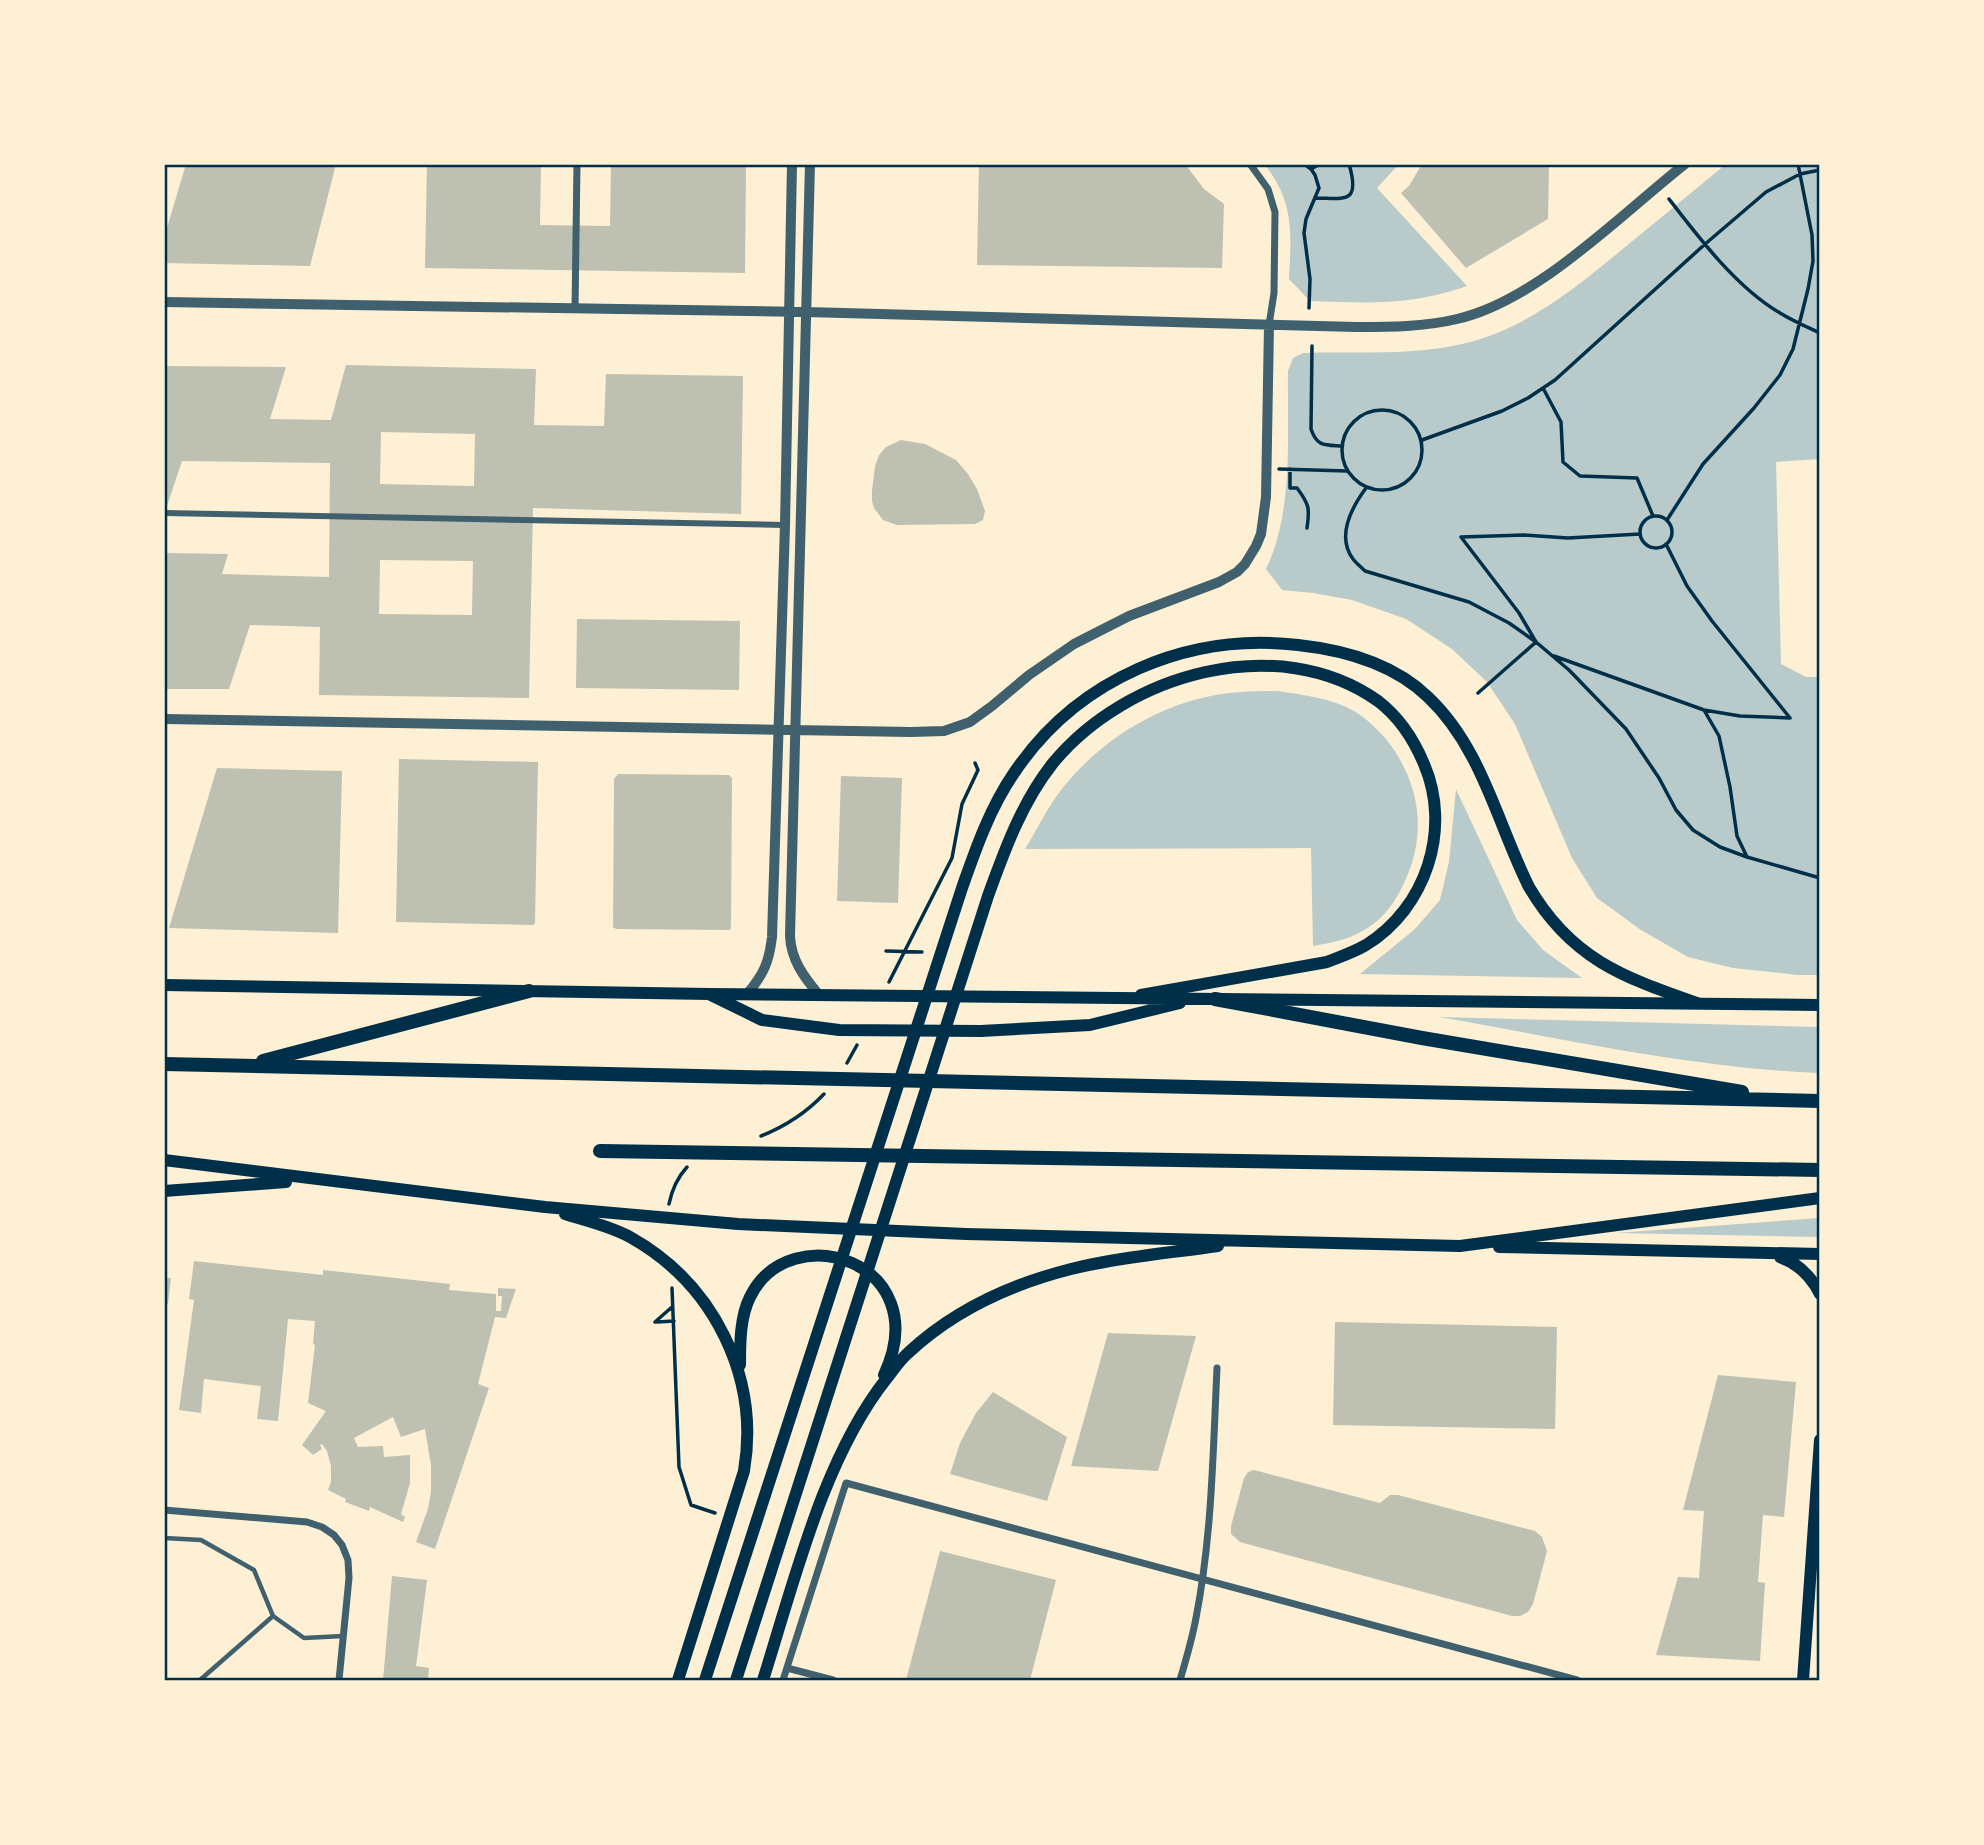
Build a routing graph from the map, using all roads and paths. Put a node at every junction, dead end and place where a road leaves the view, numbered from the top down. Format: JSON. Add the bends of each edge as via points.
{"nodes":[{"id":1,"x":577,"y":164,"type":"edge"},
{"id":2,"x":792,"y":164,"type":"edge"},
{"id":3,"x":810,"y":164,"type":"edge"},
{"id":4,"x":1250,"y":164,"type":"edge"},
{"id":5,"x":1304,"y":164,"type":"edge"},
{"id":6,"x":1320,"y":164,"type":"edge"},
{"id":7,"x":1349,"y":164,"type":"edge"},
{"id":8,"x":1798,"y":164,"type":"edge"},
{"id":9,"x":1678,"y":167,"type":"edge"},
{"id":10,"x":1311,"y":169,"type":"junction"},
{"id":11,"x":1819,"y":170,"type":"edge"},
{"id":12,"x":1800,"y":174,"type":"junction"},
{"id":13,"x":1315,"y":198,"type":"junction"},
{"id":14,"x":1669,"y":199,"type":"dead end"},
{"id":15,"x":1704,"y":245,"type":"junction"},
{"id":16,"x":164,"y":302,"type":"edge"},
{"id":17,"x":1309,"y":308,"type":"dead end"},
{"id":18,"x":575,"y":309,"type":"junction"},
{"id":19,"x":789,"y":312,"type":"junction"},
{"id":20,"x":806,"y":312,"type":"junction"},
{"id":21,"x":1799,"y":323,"type":"junction"},
{"id":22,"x":1269,"y":325,"type":"junction"},
{"id":23,"x":1819,"y":334,"type":"edge"},
{"id":24,"x":1312,"y":346,"type":"dead end"},
{"id":25,"x":1543,"y":388,"type":"junction"},
{"id":26,"x":1422,"y":440,"type":"junction"},
{"id":27,"x":1342,"y":446,"type":"junction"},
{"id":28,"x":1266,"y":469,"type":"junction"},
{"id":29,"x":1290,"y":470,"type":"junction"},
{"id":30,"x":1347,"y":471,"type":"junction"},
{"id":31,"x":1366,"y":488,"type":"junction"},
{"id":32,"x":164,"y":513,"type":"edge"},
{"id":33,"x":1653,"y":516,"type":"junction"},
{"id":34,"x":1667,"y":520,"type":"junction"},
{"id":35,"x":785,"y":525,"type":"junction"},
{"id":36,"x":1307,"y":528,"type":"dead end"},
{"id":37,"x":1640,"y":534,"type":"junction"},
{"id":38,"x":1666,"y":544,"type":"junction"},
{"id":39,"x":1536,"y":642,"type":"junction"},
{"id":40,"x":1551,"y":654,"type":"junction"},
{"id":41,"x":1478,"y":692,"type":"dead end"},
{"id":42,"x":1704,"y":710,"type":"junction"},
{"id":43,"x":164,"y":719,"type":"edge"},
{"id":44,"x":778,"y":731,"type":"junction"},
{"id":45,"x":796,"y":731,"type":"junction"},
{"id":46,"x":975,"y":763,"type":"dead end"},
{"id":47,"x":1748,"y":858,"type":"junction"},
{"id":48,"x":1819,"y":878,"type":"edge"},
{"id":49,"x":908,"y":945,"type":"junction"},
{"id":50,"x":886,"y":951,"type":"dead end"},
{"id":51,"x":164,"y":985,"type":"edge"},
{"id":52,"x":529,"y":991,"type":"junction"},
{"id":53,"x":885,"y":991,"type":"dead end"},
{"id":54,"x":709,"y":994,"type":"junction"},
{"id":55,"x":747,"y":994,"type":"junction"},
{"id":56,"x":819,"y":995,"type":"junction"},
{"id":57,"x":1127,"y":997,"type":"junction"},
{"id":58,"x":1197,"y":998,"type":"junction"},
{"id":59,"x":1215,"y":999,"type":"junction"},
{"id":60,"x":1698,"y":1003,"type":"junction"},
{"id":61,"x":1819,"y":1005,"type":"edge"},
{"id":62,"x":861,"y":1037,"type":"dead end"},
{"id":63,"x":164,"y":1064,"type":"edge"},
{"id":64,"x":245,"y":1066,"type":"junction"},
{"id":65,"x":844,"y":1069,"type":"dead end"},
{"id":66,"x":828,"y":1089,"type":"dead end"},
{"id":67,"x":1792,"y":1101,"type":"junction"},
{"id":68,"x":1819,"y":1101,"type":"edge"},
{"id":69,"x":751,"y":1140,"type":"dead end"},
{"id":70,"x":600,"y":1151,"type":"dead end"},
{"id":71,"x":164,"y":1160,"type":"edge"},
{"id":72,"x":694,"y":1161,"type":"dead end"},
{"id":73,"x":1819,"y":1170,"type":"edge"},
{"id":74,"x":314,"y":1180,"type":"junction"},
{"id":75,"x":164,"y":1191,"type":"edge"},
{"id":76,"x":1819,"y":1198,"type":"edge"},
{"id":77,"x":545,"y":1207,"type":"junction"},
{"id":78,"x":669,"y":1216,"type":"dead end"},
{"id":79,"x":1255,"y":1241,"type":"junction"},
{"id":80,"x":1460,"y":1246,"type":"junction"},
{"id":81,"x":1763,"y":1253,"type":"junction"},
{"id":82,"x":1819,"y":1254,"type":"edge"},
{"id":83,"x":672,"y":1282,"type":"dead end"},
{"id":84,"x":1819,"y":1294,"type":"edge"},
{"id":85,"x":672,"y":1307,"type":"dead end"},
{"id":86,"x":674,"y":1321,"type":"junction"},
{"id":87,"x":1217,"y":1368,"type":"dead end"},
{"id":88,"x":741,"y":1379,"type":"junction"},
{"id":89,"x":877,"y":1391,"type":"junction"},
{"id":90,"x":1819,"y":1440,"type":"edge"},
{"id":91,"x":164,"y":1510,"type":"edge"},
{"id":92,"x":716,"y":1513,"type":"dead end"},
{"id":93,"x":164,"y":1538,"type":"edge"},
{"id":94,"x":1202,"y":1580,"type":"junction"},
{"id":95,"x":273,"y":1616,"type":"junction"},
{"id":96,"x":344,"y":1636,"type":"junction"},
{"id":97,"x":786,"y":1668,"type":"junction"},
{"id":98,"x":200,"y":1681,"type":"edge"},
{"id":99,"x":340,"y":1681,"type":"edge"},
{"id":100,"x":678,"y":1681,"type":"edge"},
{"id":101,"x":705,"y":1681,"type":"edge"},
{"id":102,"x":736,"y":1681,"type":"edge"},
{"id":103,"x":762,"y":1681,"type":"edge"},
{"id":104,"x":783,"y":1681,"type":"edge"},
{"id":105,"x":833,"y":1681,"type":"edge"},
{"id":106,"x":1180,"y":1681,"type":"edge"},
{"id":107,"x":1577,"y":1681,"type":"edge"},
{"id":108,"x":1803,"y":1681,"type":"edge"}],
"edges":[{"from":1,"to":18,"type":"street"},
{"from":2,"to":19,"type":"street"},
{"from":3,"to":20,"type":"street"},
{"from":4,"to":22,"type":"street","via":[[1268,190],[1275,212]]},
{"from":5,"to":10,"type":"path"},
{"from":6,"to":10,"type":"path"},
{"from":7,"to":13,"type":"path","via":[[1350,195],[1343,200]]},
{"from":8,"to":12,"type":"path"},
{"from":9,"to":22,"type":"street","via":[[1573,256],[1486,310],[1416,325]]},
{"from":10,"to":13,"type":"path","via":[[1319,188]]},
{"from":11,"to":12,"type":"path"},
{"from":12,"to":15,"type":"path","via":[[1766,192]]},
{"from":12,"to":21,"type":"path","via":[[1813,261]]},
{"from":13,"to":17,"type":"path","via":[[1304,233]]},
{"from":14,"to":15,"type":"path"},
{"from":15,"to":21,"type":"path","via":[[1748,289]]},
{"from":15,"to":25,"type":"path"},
{"from":16,"to":18,"type":"street"},
{"from":18,"to":19,"type":"street"},
{"from":19,"to":20,"type":"street"},
{"from":19,"to":35,"type":"street"},
{"from":20,"to":22,"type":"street"},
{"from":20,"to":45,"type":"street"},
{"from":21,"to":23,"type":"path"},
{"from":21,"to":34,"type":"path","via":[[1780,375],[1703,464]]},
{"from":22,"to":28,"type":"street"},
{"from":24,"to":27,"type":"path","via":[[1311,429],[1323,445]]},
{"from":25,"to":26,"type":"path","via":[[1502,411]]},
{"from":25,"to":33,"type":"path","via":[[1561,422],[1563,462],[1580,476],[1637,478]]},
{"from":26,"to":27,"type":"path","via":[[1409,419],[1386,410],[1373,411],[1352,424]]},
{"from":26,"to":31,"type":"path","via":[[1423,453],[1414,477],[1392,490]]},
{"from":27,"to":30,"type":"path"},
{"from":28,"to":29,"type":"path"},
{"from":28,"to":45,"type":"street","via":[[1261,534],[1237,572],[1074,644],[970,722],[931,732]]},
{"from":29,"to":30,"type":"path"},
{"from":29,"to":36,"type":"path","via":[[1290,488],[1297,488],[1310,510]]},
{"from":30,"to":31,"type":"path"},
{"from":31,"to":39,"type":"path","via":[[1346,527],[1353,559],[1365,571],[1469,602]]},
{"from":32,"to":35,"type":"street"},
{"from":33,"to":34,"type":"path"},
{"from":33,"to":37,"type":"path","via":[[1644,520]]},
{"from":34,"to":38,"type":"path","via":[[1672,532]]},
{"from":35,"to":44,"type":"street"},
{"from":37,"to":38,"type":"path","via":[[1648,546]]},
{"from":37,"to":39,"type":"path","via":[[1461,537]]},
{"from":38,"to":42,"type":"path","via":[[1686,586],[1790,718]]},
{"from":39,"to":40,"type":"path"},
{"from":39,"to":41,"type":"path"},
{"from":40,"to":42,"type":"path"},
{"from":40,"to":47,"type":"path","via":[[1626,729],[1693,830]]},
{"from":42,"to":47,"type":"path","via":[[1719,737],[1737,836]]},
{"from":43,"to":44,"type":"street"},
{"from":44,"to":45,"type":"street"},
{"from":44,"to":55,"type":"street","via":[[772,937],[766,966]]},
{"from":45,"to":56,"type":"street","via":[[790,946],[796,964]]},
{"from":46,"to":49,"type":"path","via":[[978,770],[962,804],[952,858]]},
{"from":47,"to":48,"type":"path"},
{"from":49,"to":50,"type":"path","via":[[922,952]]},
{"from":49,"to":53,"type":"path"},
{"from":51,"to":52,"type":"main road"},
{"from":52,"to":54,"type":"main road"},
{"from":52,"to":64,"type":"highway"},
{"from":54,"to":55,"type":"main road"},
{"from":54,"to":58,"type":"main road","via":[[762,1020],[839,1030],[1090,1026]]},
{"from":55,"to":56,"type":"main road"},
{"from":56,"to":57,"type":"main road"},
{"from":57,"to":58,"type":"main road"},
{"from":57,"to":102,"type":"main road","via":[[1307,967],[1349,954],[1386,930],[1424,876],[1436,836],[1429,775],[1396,717],[1359,689],[1303,670],[1274,667],[1194,674],[1139,694],[1091,725],[1034,789],[988,895]]},
{"from":58,"to":59,"type":"main road"},
{"from":59,"to":60,"type":"main road"},
{"from":59,"to":67,"type":"highway"},
{"from":60,"to":61,"type":"main road"},
{"from":60,"to":101,"type":"main road","via":[[1621,974],[1566,937],[1529,887],[1467,747],[1443,712],[1402,677],[1349,654],[1249,642],[1155,660],[1097,689],[1032,748],[984,828]]},
{"from":62,"to":65,"type":"path"},
{"from":63,"to":64,"type":"highway"},
{"from":64,"to":67,"type":"highway"},
{"from":66,"to":69,"type":"path","via":[[791,1121]]},
{"from":67,"to":68,"type":"highway"},
{"from":70,"to":73,"type":"highway"},
{"from":71,"to":74,"type":"main road"},
{"from":72,"to":78,"type":"path","via":[[672,1189]]},
{"from":74,"to":75,"type":"main road"},
{"from":74,"to":77,"type":"main road"},
{"from":76,"to":80,"type":"main road"},
{"from":77,"to":79,"type":"main road","via":[[862,1231]]},
{"from":77,"to":88,"type":"main road","via":[[628,1236],[670,1265],[719,1324]]},
{"from":79,"to":80,"type":"main road"},
{"from":79,"to":89,"type":"main road","via":[[1116,1260],[1022,1284],[938,1328],[906,1354]]},
{"from":80,"to":81,"type":"main road"},
{"from":81,"to":82,"type":"main road"},
{"from":81,"to":84,"type":"main road","via":[[1792,1261],[1814,1282]]},
{"from":83,"to":86,"type":"path"},
{"from":85,"to":86,"type":"path","via":[[655,1322]]},
{"from":86,"to":92,"type":"path","via":[[679,1467],[691,1505]]},
{"from":87,"to":94,"type":"street"},
{"from":88,"to":89,"type":"main road","via":[[743,1322],[751,1295],[760,1281],[784,1262],[817,1256],[868,1271],[893,1304],[894,1350]]},
{"from":88,"to":100,"type":"main road","via":[[749,1436],[744,1471]]},
{"from":89,"to":103,"type":"main road","via":[[822,1500]]},
{"from":90,"to":108,"type":"main road"},
{"from":91,"to":96,"type":"street","via":[[307,1522],[334,1535],[348,1560]]},
{"from":93,"to":95,"type":"lane","via":[[201,1540],[254,1570]]},
{"from":94,"to":97,"type":"street","via":[[846,1483]]},
{"from":94,"to":106,"type":"street"},
{"from":94,"to":107,"type":"street"},
{"from":95,"to":96,"type":"lane","via":[[304,1637]]},
{"from":95,"to":98,"type":"lane"},
{"from":96,"to":99,"type":"street"},
{"from":97,"to":104,"type":"street"},
{"from":97,"to":105,"type":"street"}]}
